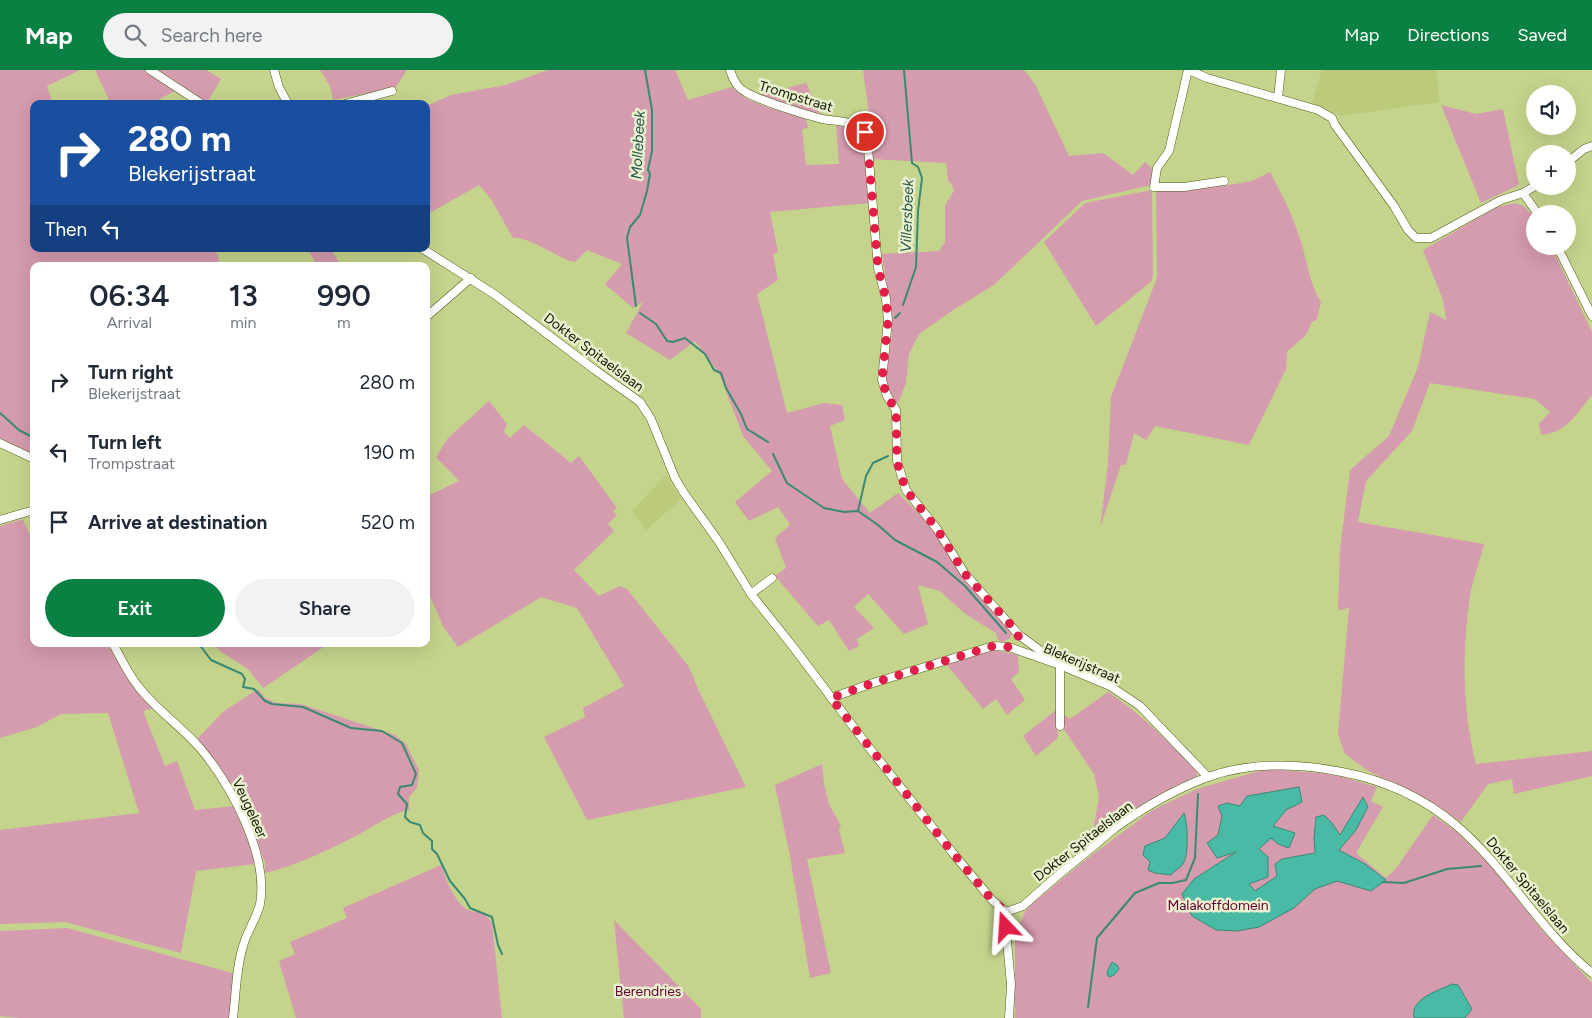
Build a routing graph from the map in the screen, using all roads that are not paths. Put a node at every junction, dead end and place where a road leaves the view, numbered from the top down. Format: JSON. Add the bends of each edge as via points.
{"nodes":[{"id":1,"x":150,"y":70,"type":"edge"},
{"id":2,"x":274,"y":70,"type":"edge"},
{"id":3,"x":730,"y":70,"type":"edge"},
{"id":4,"x":1188,"y":70,"type":"edge"},
{"id":5,"x":1281,"y":70,"type":"edge"},
{"id":6,"x":392,"y":91,"type":"dead end"},
{"id":7,"x":1278,"y":98,"type":"junction"},
{"id":8,"x":196,"y":100,"type":"edge"},
{"id":9,"x":286,"y":100,"type":"edge"},
{"id":10,"x":359,"y":100,"type":"edge"},
{"id":11,"x":1592,"y":146,"type":"edge"},
{"id":12,"x":1576,"y":156,"type":"edge"},
{"id":13,"x":1224,"y":181,"type":"dead end"},
{"id":14,"x":1524,"y":193,"type":"joint"},
{"id":15,"x":1532,"y":205,"type":"edge"},
{"id":16,"x":429,"y":252,"type":"edge"},
{"id":17,"x":1562,"y":255,"type":"edge"},
{"id":18,"x":471,"y":278,"type":"junction"},
{"id":19,"x":430,"y":314,"type":"edge"},
{"id":20,"x":1592,"y":316,"type":"edge"},
{"id":21,"x":0,"y":443,"type":"edge"},
{"id":22,"x":30,"y":457,"type":"edge"},
{"id":23,"x":30,"y":511,"type":"edge"},
{"id":24,"x":0,"y":520,"type":"edge"},
{"id":25,"x":772,"y":578,"type":"dead end"},
{"id":26,"x":751,"y":594,"type":"junction"},
{"id":27,"x":1019,"y":634,"type":"junction"},
{"id":28,"x":115,"y":647,"type":"edge"},
{"id":29,"x":1009,"y":647,"type":"junction"},
{"id":30,"x":1060,"y":665,"type":"junction"},
{"id":31,"x":831,"y":698,"type":"junction"},
{"id":32,"x":1060,"y":726,"type":"dead end"},
{"id":33,"x":1208,"y":777,"type":"junction"},
{"id":34,"x":1006,"y":912,"type":"junction"},
{"id":35,"x":1592,"y":973,"type":"edge"},
{"id":36,"x":233,"y":1018,"type":"edge"},
{"id":37,"x":1009,"y":1018,"type":"edge"}],
"edges":[{"from":1,"to":8,"type":"street"},
{"from":2,"to":9,"type":"street"},
{"from":3,"to":27,"type":"street","name":"Trompstraat","via":[[739,88],[750,95],[820,118],[858,126],[865,132],[878,268],[888,320],[882,380],[896,410],[897,462],[906,490],[937,529],[965,574]]},
{"from":4,"to":7,"type":"street"},
{"from":4,"to":13,"type":"street","via":[[1169,151],[1157,168],[1154,186],[1184,187]]},
{"from":5,"to":7,"type":"street"},
{"from":6,"to":10,"type":"street"},
{"from":7,"to":14,"type":"street","via":[[1318,110],[1332,118],[1416,238],[1431,238],[1501,200]]},
{"from":11,"to":12,"type":"street"},
{"from":14,"to":15,"type":"street"},
{"from":16,"to":18,"type":"street","name":"Dokter Spitaelslaan"},
{"from":17,"to":20,"type":"street"},
{"from":18,"to":19,"type":"street"},
{"from":18,"to":26,"type":"street","name":"Dokter Spitaelslaan","via":[[640,402],[651,419],[684,494]]},
{"from":21,"to":22,"type":"street"},
{"from":23,"to":24,"type":"street"},
{"from":25,"to":26,"type":"street"},
{"from":26,"to":31,"type":"street","name":"Dokter Spitaelslaan"},
{"from":27,"to":29,"type":"street"},
{"from":27,"to":30,"type":"street","name":"Trompstraat"},
{"from":28,"to":36,"type":"street","name":"Veugeleer","via":[[137,686],[199,747],[217,770],[253,841],[260,865],[260,904],[244,943]]},
{"from":29,"to":30,"type":"street","name":"Blekerijstraat"},
{"from":29,"to":31,"type":"street","name":"Blekerijstraat","via":[[993,646]]},
{"from":30,"to":32,"type":"street"},
{"from":30,"to":33,"type":"street","name":"Blekerijstraat","via":[[1110,686],[1140,706]]},
{"from":31,"to":34,"type":"street","name":"Dokter Spitaelslaan","via":[[952,852]]},
{"from":33,"to":34,"type":"street","name":"Dokter Spitaelslaan","via":[[1142,810],[1113,830],[1023,906]]},
{"from":33,"to":35,"type":"street","name":"Dokter Spitaelslaan","via":[[1261,767],[1304,766],[1361,776],[1410,794],[1447,817],[1488,855],[1554,937]]},
{"from":34,"to":37,"type":"street","via":[[1012,984]]}]}
